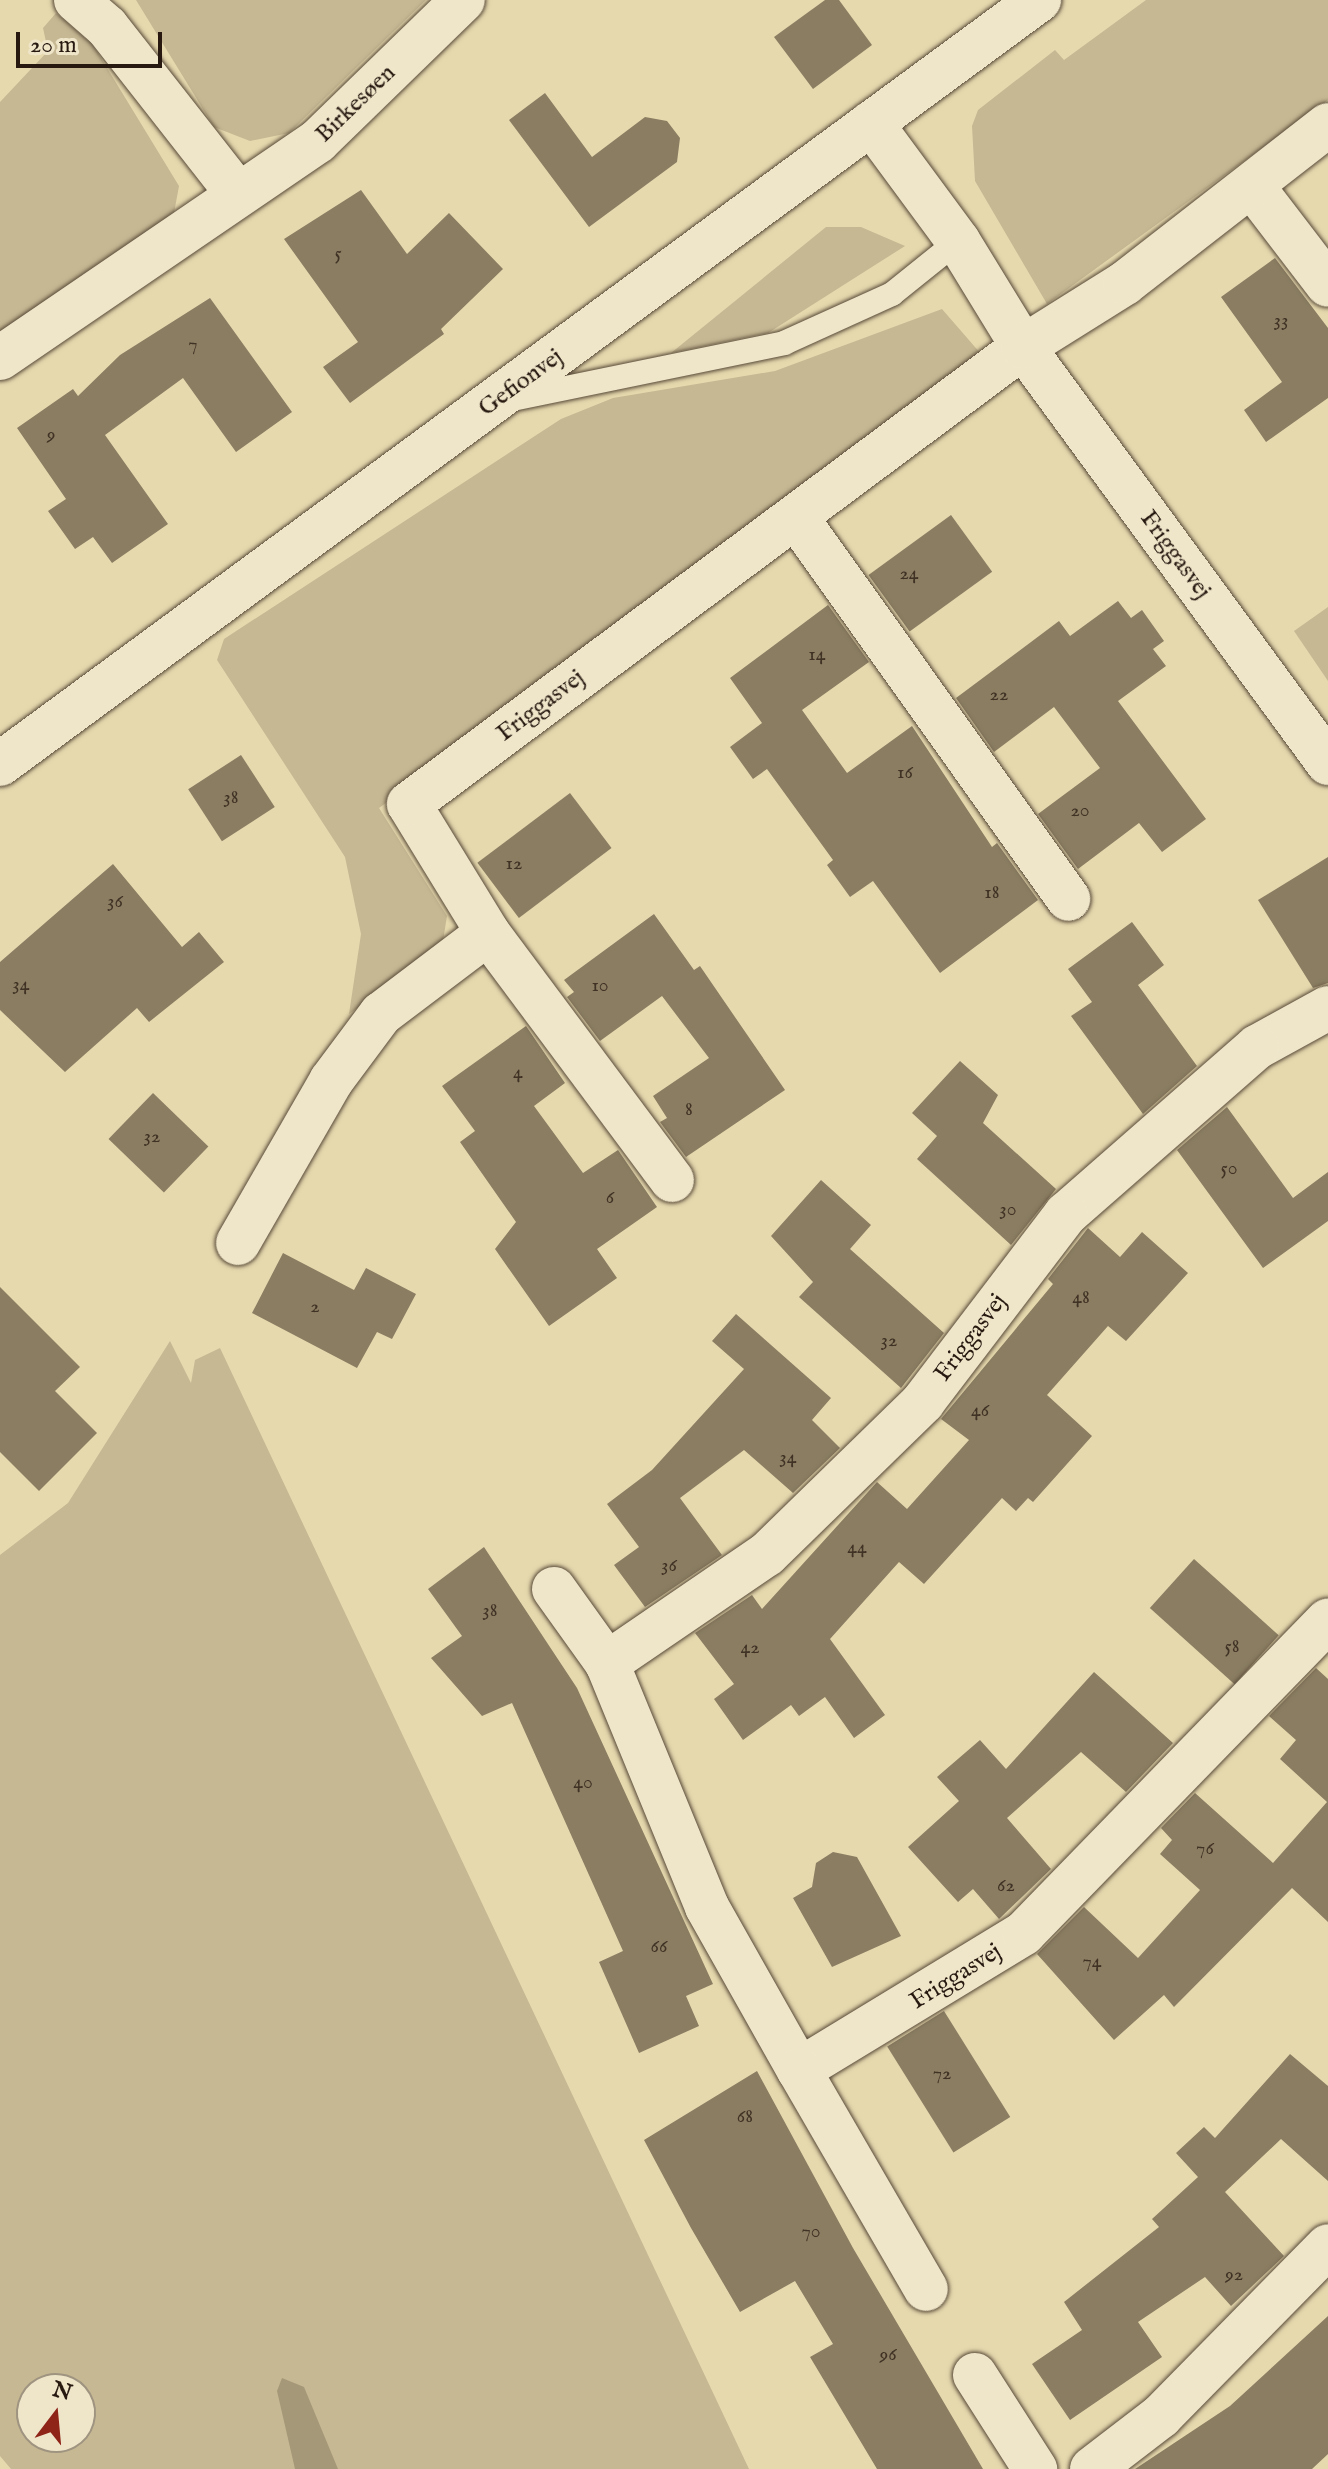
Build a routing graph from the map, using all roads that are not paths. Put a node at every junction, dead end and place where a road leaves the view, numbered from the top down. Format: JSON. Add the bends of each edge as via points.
{"nodes":[{"id":1,"x":76,"y":0,"type":"edge"},
{"id":2,"x":463,"y":0,"type":"edge"},
{"id":3,"x":1039,"y":0,"type":"edge"},
{"id":4,"x":871,"y":123,"type":"junction"},
{"id":5,"x":1328,"y":125,"type":"edge"},
{"id":6,"x":1253,"y":187,"type":"junction"},
{"id":7,"x":238,"y":194,"type":"junction"},
{"id":8,"x":958,"y":241,"type":"junction"},
{"id":9,"x":1328,"y":285,"type":"edge"},
{"id":10,"x":1023,"y":347,"type":"junction"},
{"id":11,"x":0,"y":358,"type":"edge"},
{"id":12,"x":494,"y":403,"type":"junction"},
{"id":13,"x":796,"y":517,"type":"junction"},
{"id":14,"x":1328,"y":763,"type":"edge"},
{"id":15,"x":0,"y":764,"type":"edge"},
{"id":16,"x":1068,"y":899,"type":"dead end"},
{"id":17,"x":488,"y":933,"type":"junction"},
{"id":18,"x":1328,"y":1008,"type":"edge"},
{"id":19,"x":672,"y":1180,"type":"dead end"},
{"id":20,"x":238,"y":1243,"type":"dead end"},
{"id":21,"x":554,"y":1589,"type":"dead end"},
{"id":22,"x":1328,"y":1620,"type":"edge"},
{"id":23,"x":607,"y":1663,"type":"junction"},
{"id":24,"x":799,"y":2070,"type":"junction"},
{"id":25,"x":1328,"y":2246,"type":"edge"},
{"id":26,"x":926,"y":2289,"type":"dead end"},
{"id":27,"x":975,"y":2375,"type":"dead end"},
{"id":28,"x":1035,"y":2469,"type":"edge"},
{"id":29,"x":1092,"y":2469,"type":"edge"}],
"edges":[{"from":1,"to":7,"type":"street","via":[[107,27]]},
{"from":2,"to":7,"type":"street","name":"Birkesøen","via":[[318,141]]},
{"from":3,"to":4,"type":"street","name":"Gefionvej"},
{"from":4,"to":8,"type":"street","name":"Friggasvej"},
{"from":4,"to":12,"type":"street","name":"Gefionvej"},
{"from":5,"to":6,"type":"street","name":"Friggasvej"},
{"from":6,"to":9,"type":"street"},
{"from":6,"to":10,"type":"street","name":"Friggasvej"},
{"from":7,"to":11,"type":"street","name":"Birkesøen"},
{"from":8,"to":10,"type":"street","name":"Friggasvej"},
{"from":8,"to":12,"type":"lane","via":[[892,294],[784,343]]},
{"from":10,"to":13,"type":"street","name":"Friggasvej"},
{"from":10,"to":14,"type":"street","name":"Friggasvej"},
{"from":12,"to":15,"type":"street","name":"Gefionvej"},
{"from":13,"to":16,"type":"street"},
{"from":13,"to":17,"type":"street","name":"Friggasvej","via":[[409,804]]},
{"from":17,"to":19,"type":"street","name":"Friggasvej"},
{"from":17,"to":20,"type":"street","via":[[381,1014],[331,1081]]},
{"from":18,"to":23,"type":"street","name":"Friggasvej","via":[[1257,1047],[1066,1214],[923,1402],[767,1554]]},
{"from":21,"to":23,"type":"street"},
{"from":22,"to":24,"type":"street","name":"Friggasvej","via":[[1024,1933]]},
{"from":23,"to":24,"type":"street","via":[[707,1907]]},
{"from":24,"to":26,"type":"street"},
{"from":25,"to":29,"type":"street","via":[[1161,2416]]},
{"from":27,"to":28,"type":"street"}]}
